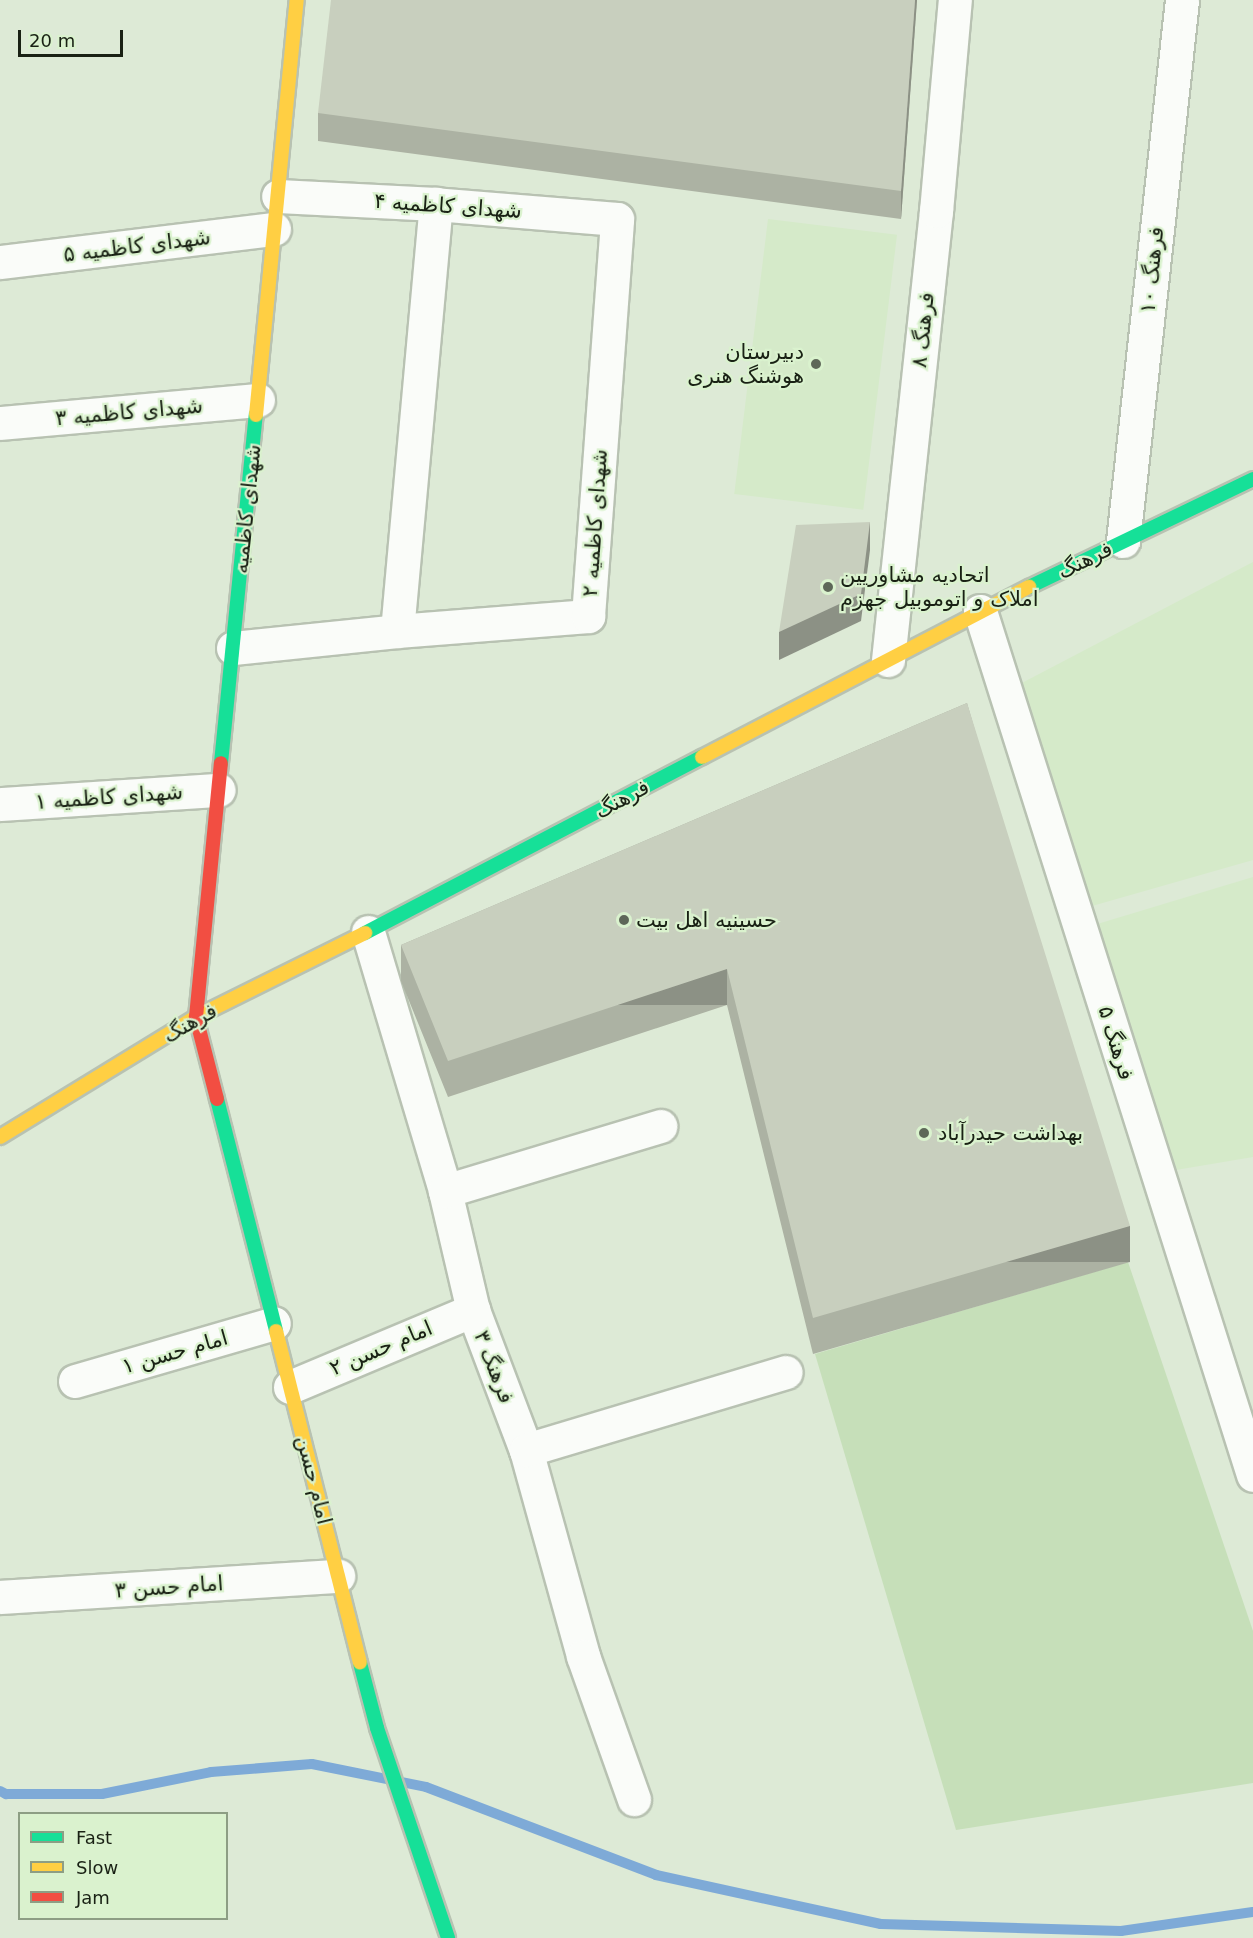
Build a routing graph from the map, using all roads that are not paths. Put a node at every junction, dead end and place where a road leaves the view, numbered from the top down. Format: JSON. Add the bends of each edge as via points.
{"nodes":[{"id":1,"x":297,"y":0,"type":"edge"},
{"id":2,"x":955,"y":0,"type":"edge"},
{"id":3,"x":1182,"y":0,"type":"edge"},
{"id":4,"x":278,"y":196,"type":"junction"},
{"id":5,"x":436,"y":204,"type":"junction"},
{"id":6,"x":617,"y":219,"type":"joint"},
{"id":7,"x":274,"y":229,"type":"junction"},
{"id":8,"x":0,"y":262,"type":"edge"},
{"id":9,"x":258,"y":400,"type":"junction"},
{"id":10,"x":0,"y":423,"type":"edge"},
{"id":11,"x":1253,"y":479,"type":"edge"},
{"id":12,"x":1123,"y":541,"type":"junction"},
{"id":13,"x":980,"y":611,"type":"junction"},
{"id":14,"x":397,"y":631,"type":"junction"},
{"id":15,"x":233,"y":648,"type":"junction"},
{"id":16,"x":888,"y":660,"type":"junction"},
{"id":17,"x":219,"y":789,"type":"junction"},
{"id":18,"x":0,"y":804,"type":"edge"},
{"id":19,"x":368,"y":932,"type":"junction"},
{"id":20,"x":196,"y":1017,"type":"junction"},
{"id":21,"x":660,"y":1126,"type":"dead end"},
{"id":22,"x":0,"y":1137,"type":"edge"},
{"id":23,"x":445,"y":1191,"type":"junction"},
{"id":24,"x":473,"y":1310,"type":"junction"},
{"id":25,"x":274,"y":1323,"type":"junction"},
{"id":26,"x":786,"y":1372,"type":"dead end"},
{"id":27,"x":75,"y":1381,"type":"dead end"},
{"id":28,"x":290,"y":1387,"type":"junction"},
{"id":29,"x":1243,"y":1412,"type":"edge"},
{"id":30,"x":526,"y":1450,"type":"junction"},
{"id":31,"x":1253,"y":1475,"type":"edge"},
{"id":32,"x":338,"y":1576,"type":"junction"},
{"id":33,"x":0,"y":1597,"type":"edge"},
{"id":34,"x":634,"y":1799,"type":"dead end"},
{"id":35,"x":448,"y":1938,"type":"edge"}],
"edges":[{"from":1,"to":4,"type":"main road","name":"شهدای کاظمیه"},
{"from":2,"to":16,"type":"street","name":"فرهنگ ۸"},
{"from":3,"to":12,"type":"street","name":"فرهنگ ۱۰"},
{"from":4,"to":5,"type":"street","name":"شهدای کاظمیه ۴"},
{"from":4,"to":7,"type":"main road","name":"شهدای کاظمیه"},
{"from":5,"to":6,"type":"street","name":"شهدای کاظمیه ۴"},
{"from":5,"to":14,"type":"street"},
{"from":6,"to":14,"type":"street","name":"شهدای کاظمیه ۲","via":[[588,616]]},
{"from":7,"to":8,"type":"street","name":"شهدای کاظمیه ۵"},
{"from":7,"to":9,"type":"main road","name":"شهدای کاظمیه"},
{"from":9,"to":10,"type":"street","name":"شهدای کاظمیه ۳"},
{"from":9,"to":15,"type":"main road","name":"شهدای کاظمیه"},
{"from":11,"to":12,"type":"main road","name":"فرهنگ"},
{"from":12,"to":13,"type":"main road","name":"فرهنگ"},
{"from":13,"to":16,"type":"main road","name":"فرهنگ"},
{"from":13,"to":29,"type":"street","name":"فرهنگ ۵"},
{"from":14,"to":15,"type":"street","name":"شهدای کاظمیه ۲"},
{"from":15,"to":17,"type":"main road","name":"شهدای کاظمیه"},
{"from":16,"to":19,"type":"main road","name":"فرهنگ"},
{"from":17,"to":18,"type":"street","name":"شهدای کاظمیه ۱"},
{"from":17,"to":20,"type":"main road","name":"شهدای کاظمیه"},
{"from":19,"to":20,"type":"main road","name":"فرهنگ"},
{"from":19,"to":23,"type":"street","name":"فرهنگ ۳"},
{"from":20,"to":22,"type":"main road","name":"فرهنگ"},
{"from":20,"to":25,"type":"main road","name":"امام حسن"},
{"from":21,"to":23,"type":"street"},
{"from":23,"to":24,"type":"street","name":"فرهنگ ۳"},
{"from":24,"to":28,"type":"street","name":"امام حسن ۲"},
{"from":24,"to":30,"type":"street","name":"فرهنگ ۳"},
{"from":25,"to":27,"type":"street","name":"امام حسن ۱"},
{"from":25,"to":28,"type":"main road","name":"امام حسن"},
{"from":26,"to":30,"type":"street"},
{"from":28,"to":32,"type":"main road","name":"امام حسن"},
{"from":29,"to":31,"type":"street","name":"فرهنگ ۵"},
{"from":30,"to":34,"type":"street","name":"فرهنگ ۳","via":[[583,1656]]},
{"from":32,"to":33,"type":"street","name":"امام حسن ۳"},
{"from":32,"to":35,"type":"main road","name":"امام حسن","via":[[377,1728]]}]}
